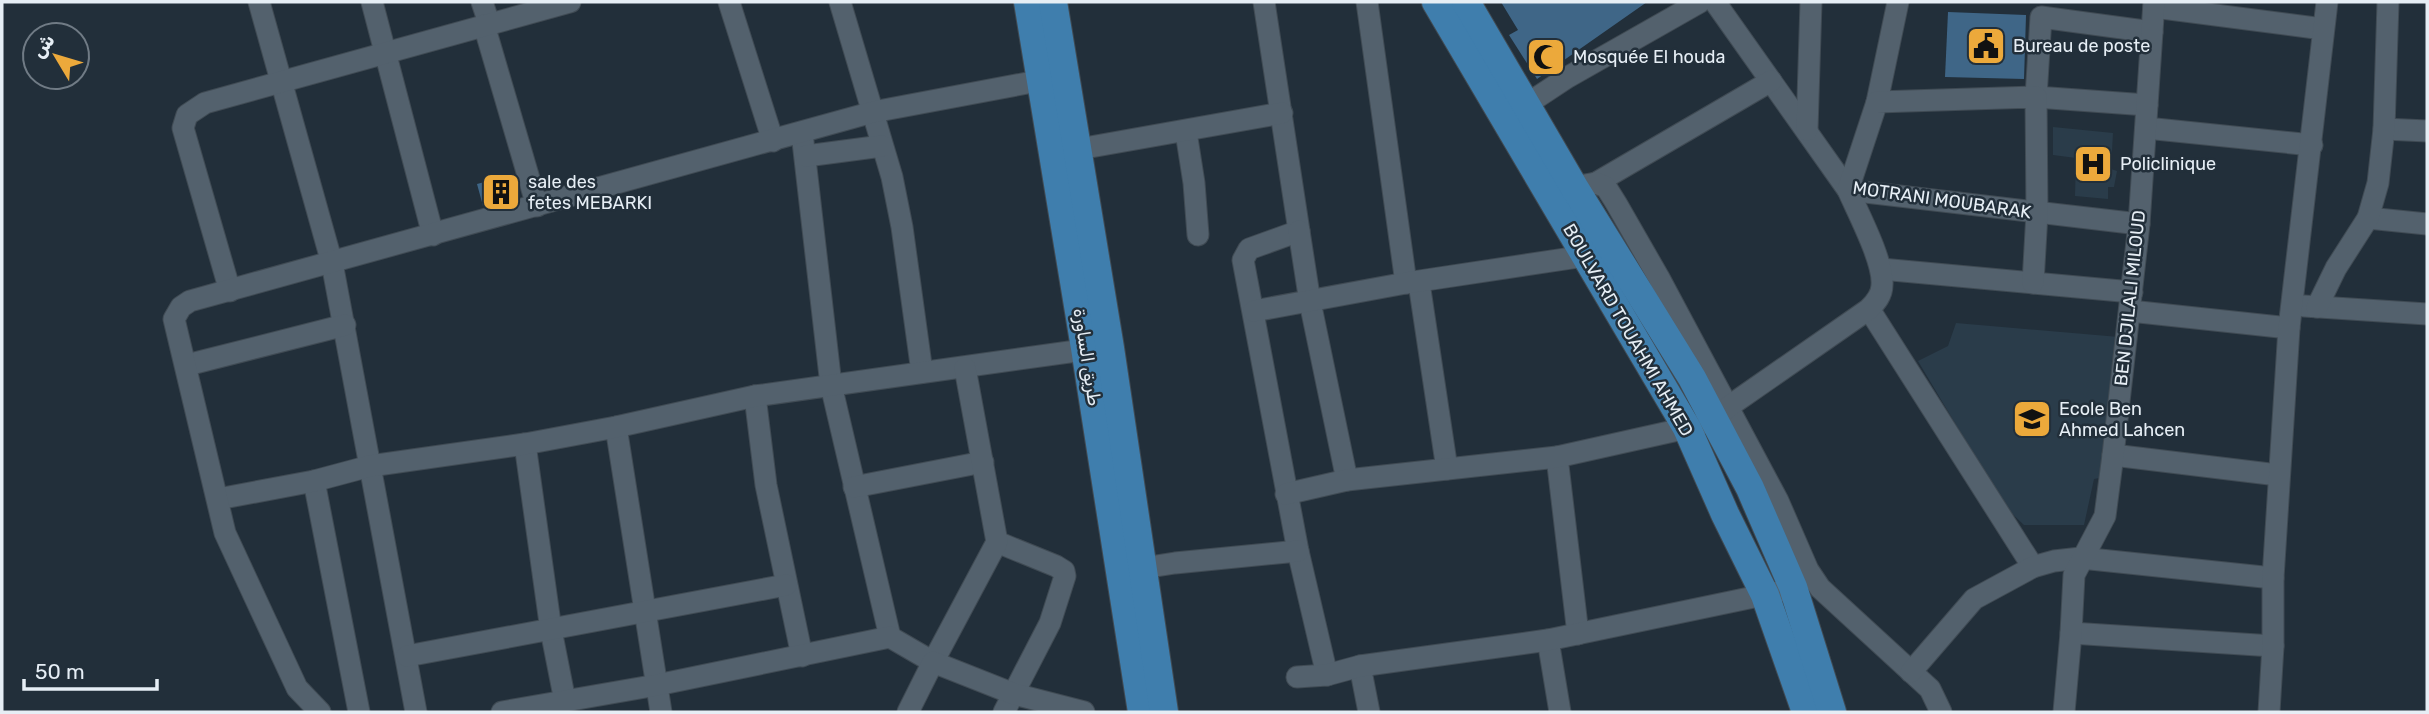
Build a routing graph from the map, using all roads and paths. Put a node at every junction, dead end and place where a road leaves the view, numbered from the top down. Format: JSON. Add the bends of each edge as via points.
{"nodes":[{"id":1,"x":259,"y":2,"type":"edge"},
{"id":2,"x":372,"y":2,"type":"edge"},
{"id":3,"x":482,"y":2,"type":"edge"},
{"id":4,"x":569,"y":2,"type":"edge"},
{"id":5,"x":729,"y":2,"type":"edge"},
{"id":6,"x":840,"y":2,"type":"edge"},
{"id":7,"x":1028,"y":2,"type":"edge"},
{"id":8,"x":1054,"y":2,"type":"edge"},
{"id":9,"x":1264,"y":2,"type":"edge"},
{"id":10,"x":1367,"y":2,"type":"edge"},
{"id":11,"x":1436,"y":2,"type":"edge"},
{"id":12,"x":1466,"y":2,"type":"edge"},
{"id":13,"x":1700,"y":2,"type":"edge"},
{"id":14,"x":1715,"y":2,"type":"edge"},
{"id":15,"x":1811,"y":2,"type":"edge"},
{"id":16,"x":1898,"y":2,"type":"edge"},
{"id":17,"x":2327,"y":2,"type":"edge"},
{"id":18,"x":2388,"y":2,"type":"edge"},
{"id":19,"x":2154,"y":4,"type":"edge"},
{"id":20,"x":2042,"y":9,"type":"edge"},
{"id":21,"x":487,"y":24,"type":"junction"},
{"id":22,"x":2323,"y":29,"type":"junction"},
{"id":23,"x":2152,"y":32,"type":"junction"},
{"id":24,"x":385,"y":52,"type":"junction"},
{"id":25,"x":1053,"y":78,"type":"junction"},
{"id":26,"x":280,"y":80,"type":"junction"},
{"id":27,"x":1771,"y":81,"type":"junction"},
{"id":28,"x":2036,"y":97,"type":"junction"},
{"id":29,"x":1877,"y":102,"type":"junction"},
{"id":30,"x":2147,"y":105,"type":"junction"},
{"id":31,"x":873,"y":112,"type":"junction"},
{"id":32,"x":1516,"y":112,"type":"junction"},
{"id":33,"x":1282,"y":113,"type":"junction"},
{"id":34,"x":2146,"y":128,"type":"junction"},
{"id":35,"x":2384,"y":129,"type":"junction"},
{"id":36,"x":1807,"y":130,"type":"junction"},
{"id":37,"x":2427,"y":131,"type":"edge"},
{"id":38,"x":1186,"y":132,"type":"junction"},
{"id":39,"x":802,"y":133,"type":"junction"},
{"id":40,"x":773,"y":141,"type":"junction"},
{"id":41,"x":2312,"y":145,"type":"junction"},
{"id":42,"x":882,"y":146,"type":"junction"},
{"id":43,"x":1079,"y":149,"type":"junction"},
{"id":44,"x":806,"y":156,"type":"junction"},
{"id":45,"x":1585,"y":185,"type":"junction"},
{"id":46,"x":1848,"y":190,"type":"junction"},
{"id":47,"x":537,"y":206,"type":"junction"},
{"id":48,"x":2037,"y":213,"type":"junction"},
{"id":49,"x":2368,"y":218,"type":"junction"},
{"id":50,"x":2427,"y":224,"type":"edge"},
{"id":51,"x":2138,"y":225,"type":"junction"},
{"id":52,"x":1299,"y":231,"type":"junction"},
{"id":53,"x":433,"y":234,"type":"junction"},
{"id":54,"x":1198,"y":235,"type":"dead end"},
{"id":55,"x":1585,"y":256,"type":"junction"},
{"id":56,"x":331,"y":263,"type":"junction"},
{"id":57,"x":1881,"y":269,"type":"junction"},
{"id":58,"x":1413,"y":283,"type":"junction"},
{"id":59,"x":2033,"y":283,"type":"junction"},
{"id":60,"x":230,"y":290,"type":"junction"},
{"id":61,"x":1311,"y":302,"type":"junction"},
{"id":62,"x":2131,"y":302,"type":"junction"},
{"id":63,"x":2292,"y":305,"type":"junction"},
{"id":64,"x":2317,"y":307,"type":"junction"},
{"id":65,"x":1869,"y":309,"type":"junction"},
{"id":66,"x":1254,"y":311,"type":"junction"},
{"id":67,"x":2427,"y":314,"type":"edge"},
{"id":68,"x":345,"y":325,"type":"junction"},
{"id":69,"x":2289,"y":328,"type":"junction"},
{"id":70,"x":1098,"y":348,"type":"junction"},
{"id":71,"x":187,"y":365,"type":"junction"},
{"id":72,"x":965,"y":368,"type":"junction"},
{"id":73,"x":922,"y":372,"type":"junction"},
{"id":74,"x":831,"y":385,"type":"junction"},
{"id":75,"x":755,"y":396,"type":"junction"},
{"id":76,"x":1721,"y":414,"type":"junction"},
{"id":77,"x":615,"y":427,"type":"junction"},
{"id":78,"x":1687,"y":428,"type":"junction"},
{"id":79,"x":525,"y":444,"type":"junction"},
{"id":80,"x":2113,"y":455,"type":"junction"},
{"id":81,"x":1557,"y":457,"type":"junction"},
{"id":82,"x":983,"y":462,"type":"junction"},
{"id":83,"x":370,"y":466,"type":"junction"},
{"id":84,"x":1447,"y":469,"type":"junction"},
{"id":85,"x":2278,"y":475,"type":"junction"},
{"id":86,"x":1347,"y":480,"type":"junction"},
{"id":87,"x":313,"y":481,"type":"junction"},
{"id":88,"x":854,"y":487,"type":"junction"},
{"id":89,"x":1286,"y":494,"type":"junction"},
{"id":90,"x":218,"y":499,"type":"junction"},
{"id":91,"x":997,"y":542,"type":"junction"},
{"id":92,"x":1297,"y":551,"type":"junction"},
{"id":93,"x":2081,"y":558,"type":"junction"},
{"id":94,"x":2033,"y":567,"type":"junction"},
{"id":95,"x":1143,"y":568,"type":"junction"},
{"id":96,"x":2273,"y":578,"type":"junction"},
{"id":97,"x":786,"y":585,"type":"junction"},
{"id":98,"x":1793,"y":587,"type":"junction"},
{"id":99,"x":1765,"y":596,"type":"junction"},
{"id":100,"x":646,"y":612,"type":"junction"},
{"id":101,"x":551,"y":629,"type":"junction"},
{"id":102,"x":2071,"y":633,"type":"junction"},
{"id":103,"x":1578,"y":634,"type":"junction"},
{"id":104,"x":890,"y":636,"type":"junction"},
{"id":105,"x":1548,"y":640,"type":"junction"},
{"id":106,"x":2273,"y":646,"type":"junction"},
{"id":107,"x":407,"y":656,"type":"junction"},
{"id":108,"x":802,"y":656,"type":"junction"},
{"id":109,"x":933,"y":662,"type":"junction"},
{"id":110,"x":1360,"y":666,"type":"junction"},
{"id":111,"x":1911,"y":672,"type":"junction"},
{"id":112,"x":1327,"y":674,"type":"junction"},
{"id":113,"x":1297,"y":677,"type":"dead end"},
{"id":114,"x":657,"y":685,"type":"junction"},
{"id":115,"x":565,"y":701,"type":"junction"},
{"id":116,"x":1009,"y":703,"type":"edge"},
{"id":117,"x":1034,"y":707,"type":"edge"},
{"id":118,"x":320,"y":712,"type":"edge"},
{"id":119,"x":359,"y":712,"type":"edge"},
{"id":120,"x":416,"y":712,"type":"edge"},
{"id":121,"x":502,"y":712,"type":"edge"},
{"id":122,"x":661,"y":712,"type":"edge"},
{"id":123,"x":908,"y":712,"type":"edge"},
{"id":124,"x":1084,"y":712,"type":"edge"},
{"id":125,"x":1142,"y":712,"type":"edge"},
{"id":126,"x":1164,"y":712,"type":"edge"},
{"id":127,"x":1369,"y":712,"type":"edge"},
{"id":128,"x":1560,"y":712,"type":"edge"},
{"id":129,"x":1806,"y":712,"type":"edge"},
{"id":130,"x":1832,"y":712,"type":"edge"},
{"id":131,"x":1941,"y":712,"type":"edge"},
{"id":132,"x":2064,"y":712,"type":"edge"},
{"id":133,"x":2269,"y":712,"type":"edge"}],
"edges":[{"from":1,"to":26,"type":"street"},
{"from":2,"to":24,"type":"street"},
{"from":3,"to":21,"type":"street"},
{"from":4,"to":21,"type":"street"},
{"from":5,"to":40,"type":"street"},
{"from":6,"to":31,"type":"street"},
{"from":7,"to":25,"type":"main road","name":"طريق الساورة"},
{"from":8,"to":25,"type":"main road","name":"طريق الساورة"},
{"from":9,"to":33,"type":"street"},
{"from":10,"to":58,"type":"street"},
{"from":11,"to":32,"type":"main road","name":"BOULVARD TOUAHMI AHMED"},
{"from":12,"to":32,"type":"main road","name":"BOULVARD TOUAHMI AHMED"},
{"from":13,"to":32,"type":"street"},
{"from":14,"to":27,"type":"street","name":"MOTRANI MOUBARAK"},
{"from":15,"to":36,"type":"street"},
{"from":16,"to":29,"type":"street"},
{"from":17,"to":22,"type":"street"},
{"from":18,"to":35,"type":"street"},
{"from":19,"to":22,"type":"street"},
{"from":19,"to":23,"type":"street","name":"BEN DJILALI MILOUD"},
{"from":20,"to":23,"type":"street"},
{"from":20,"to":28,"type":"street"},
{"from":21,"to":24,"type":"street"},
{"from":21,"to":47,"type":"street"},
{"from":22,"to":41,"type":"street"},
{"from":23,"to":30,"type":"street","name":"BEN DJILALI MILOUD"},
{"from":24,"to":26,"type":"street"},
{"from":24,"to":53,"type":"street"},
{"from":25,"to":31,"type":"street"},
{"from":25,"to":43,"type":"main road","name":"طريق الساورة"},
{"from":25,"to":70,"type":"main road","name":"طريق الساورة"},
{"from":26,"to":56,"type":"street"},
{"from":26,"to":60,"type":"street","via":[[205,103],[184,121]]},
{"from":27,"to":36,"type":"street","name":"MOTRANI MOUBARAK"},
{"from":27,"to":45,"type":"street"},
{"from":28,"to":29,"type":"street"},
{"from":28,"to":30,"type":"street"},
{"from":28,"to":48,"type":"street"},
{"from":29,"to":46,"type":"street"},
{"from":30,"to":34,"type":"street","name":"BEN DJILALI MILOUD"},
{"from":31,"to":39,"type":"street"},
{"from":31,"to":42,"type":"street"},
{"from":32,"to":45,"type":"main road","name":"BOULVARD TOUAHMI AHMED"},
{"from":32,"to":55,"type":"main road","name":"BOULVARD TOUAHMI AHMED"},
{"from":33,"to":38,"type":"street"},
{"from":33,"to":52,"type":"street"},
{"from":34,"to":41,"type":"street"},
{"from":34,"to":51,"type":"street","name":"BEN DJILALI MILOUD"},
{"from":35,"to":37,"type":"street"},
{"from":35,"to":49,"type":"street","via":[[2378,183]]},
{"from":36,"to":46,"type":"street","name":"MOTRANI MOUBARAK"},
{"from":38,"to":43,"type":"street"},
{"from":38,"to":54,"type":"street"},
{"from":39,"to":40,"type":"street"},
{"from":39,"to":44,"type":"street"},
{"from":40,"to":47,"type":"street"},
{"from":41,"to":63,"type":"street"},
{"from":42,"to":44,"type":"street"},
{"from":42,"to":73,"type":"street","via":[[902,227]]},
{"from":43,"to":70,"type":"main road","name":"طريق الساورة"},
{"from":44,"to":74,"type":"street"},
{"from":45,"to":76,"type":"main road","name":"BOULVARD TOUAHMI AHMED","via":[[1686,367]]},
{"from":46,"to":48,"type":"street","name":"MOTRANI MOUBARAK"},
{"from":46,"to":57,"type":"street"},
{"from":47,"to":53,"type":"street"},
{"from":48,"to":51,"type":"street","name":"MOTRANI MOUBARAK"},
{"from":48,"to":59,"type":"street"},
{"from":49,"to":50,"type":"street"},
{"from":49,"to":64,"type":"street"},
{"from":51,"to":62,"type":"street","name":"BEN DJILALI MILOUD"},
{"from":52,"to":61,"type":"street"},
{"from":52,"to":66,"type":"street","via":[[1245,253]]},
{"from":53,"to":56,"type":"street"},
{"from":55,"to":58,"type":"street"},
{"from":55,"to":78,"type":"main road","name":"BOULVARD TOUAHMI AHMED"},
{"from":56,"to":60,"type":"street"},
{"from":56,"to":68,"type":"street"},
{"from":57,"to":59,"type":"street"},
{"from":57,"to":65,"type":"street","via":[[1880,294]]},
{"from":58,"to":61,"type":"street"},
{"from":58,"to":84,"type":"street"},
{"from":59,"to":62,"type":"street"},
{"from":60,"to":71,"type":"street","via":[[190,301],[176,313]]},
{"from":61,"to":66,"type":"street"},
{"from":61,"to":86,"type":"street"},
{"from":62,"to":69,"type":"street"},
{"from":62,"to":80,"type":"street","name":"BEN DJILALI MILOUD"},
{"from":63,"to":64,"type":"street"},
{"from":63,"to":69,"type":"street"},
{"from":64,"to":67,"type":"street"},
{"from":65,"to":76,"type":"street"},
{"from":65,"to":94,"type":"street"},
{"from":66,"to":89,"type":"street"},
{"from":68,"to":71,"type":"street"},
{"from":68,"to":83,"type":"street"},
{"from":69,"to":85,"type":"street"},
{"from":70,"to":72,"type":"street"},
{"from":70,"to":95,"type":"main road","name":"طريق الساورة"},
{"from":70,"to":125,"type":"main road","name":"طريق الساورة"},
{"from":71,"to":90,"type":"street"},
{"from":72,"to":73,"type":"street"},
{"from":72,"to":82,"type":"street"},
{"from":73,"to":74,"type":"street"},
{"from":74,"to":75,"type":"street"},
{"from":74,"to":88,"type":"street"},
{"from":75,"to":77,"type":"street"},
{"from":75,"to":97,"type":"street","via":[[766,485]]},
{"from":76,"to":78,"type":"street"},
{"from":76,"to":98,"type":"main road","name":"BOULVARD TOUAHMI AHMED"},
{"from":76,"to":111,"type":"street","via":[[1779,501],[1820,588]]},
{"from":77,"to":79,"type":"street"},
{"from":77,"to":100,"type":"street"},
{"from":78,"to":81,"type":"street"},
{"from":78,"to":99,"type":"main road","name":"BOULVARD TOUAHMI AHMED"},
{"from":79,"to":83,"type":"street"},
{"from":79,"to":101,"type":"street"},
{"from":80,"to":85,"type":"street"},
{"from":80,"to":93,"type":"street","name":"BEN DJILALI MILOUD","via":[[2105,516]]},
{"from":81,"to":84,"type":"street"},
{"from":81,"to":103,"type":"street"},
{"from":82,"to":88,"type":"street"},
{"from":82,"to":91,"type":"street"},
{"from":83,"to":87,"type":"street"},
{"from":83,"to":107,"type":"street"},
{"from":84,"to":86,"type":"street"},
{"from":85,"to":96,"type":"street"},
{"from":86,"to":89,"type":"street"},
{"from":87,"to":90,"type":"street"},
{"from":87,"to":119,"type":"street"},
{"from":88,"to":104,"type":"street"},
{"from":89,"to":92,"type":"street"},
{"from":90,"to":118,"type":"street","via":[[225,533],[298,688]]},
{"from":91,"to":109,"type":"street"},
{"from":91,"to":116,"type":"street","via":[[1056,566],[1065,576],[1050,623]]},
{"from":92,"to":95,"type":"street"},
{"from":92,"to":112,"type":"street"},
{"from":93,"to":94,"type":"street"},
{"from":93,"to":96,"type":"street"},
{"from":93,"to":102,"type":"street","name":"BEN DJILALI MILOUD","via":[[2074,575]]},
{"from":94,"to":111,"type":"street","via":[[1974,599]]},
{"from":95,"to":126,"type":"main road","name":"طريق الساورة"},
{"from":96,"to":106,"type":"street"},
{"from":97,"to":100,"type":"street"},
{"from":97,"to":108,"type":"street"},
{"from":98,"to":99,"type":"street"},
{"from":98,"to":130,"type":"main road","name":"BOULVARD TOUAHMI AHMED"},
{"from":99,"to":103,"type":"street"},
{"from":99,"to":129,"type":"main road","name":"BOULVARD TOUAHMI AHMED"},
{"from":100,"to":101,"type":"street"},
{"from":100,"to":114,"type":"street"},
{"from":101,"to":107,"type":"street"},
{"from":101,"to":115,"type":"street"},
{"from":102,"to":106,"type":"street"},
{"from":102,"to":132,"type":"street","name":"BEN DJILALI MILOUD"},
{"from":103,"to":105,"type":"street"},
{"from":104,"to":108,"type":"street"},
{"from":104,"to":109,"type":"street"},
{"from":105,"to":110,"type":"street"},
{"from":105,"to":128,"type":"street"},
{"from":106,"to":133,"type":"street"},
{"from":107,"to":120,"type":"street"},
{"from":108,"to":114,"type":"street"},
{"from":109,"to":116,"type":"street"},
{"from":109,"to":123,"type":"street"},
{"from":110,"to":112,"type":"street"},
{"from":110,"to":127,"type":"street"},
{"from":111,"to":131,"type":"street","via":[[1930,688]]},
{"from":112,"to":113,"type":"street"},
{"from":114,"to":115,"type":"street"},
{"from":114,"to":122,"type":"street"},
{"from":115,"to":121,"type":"street"},
{"from":116,"to":117,"type":"street"},
{"from":117,"to":124,"type":"street","via":[[1059,704]]}]}
